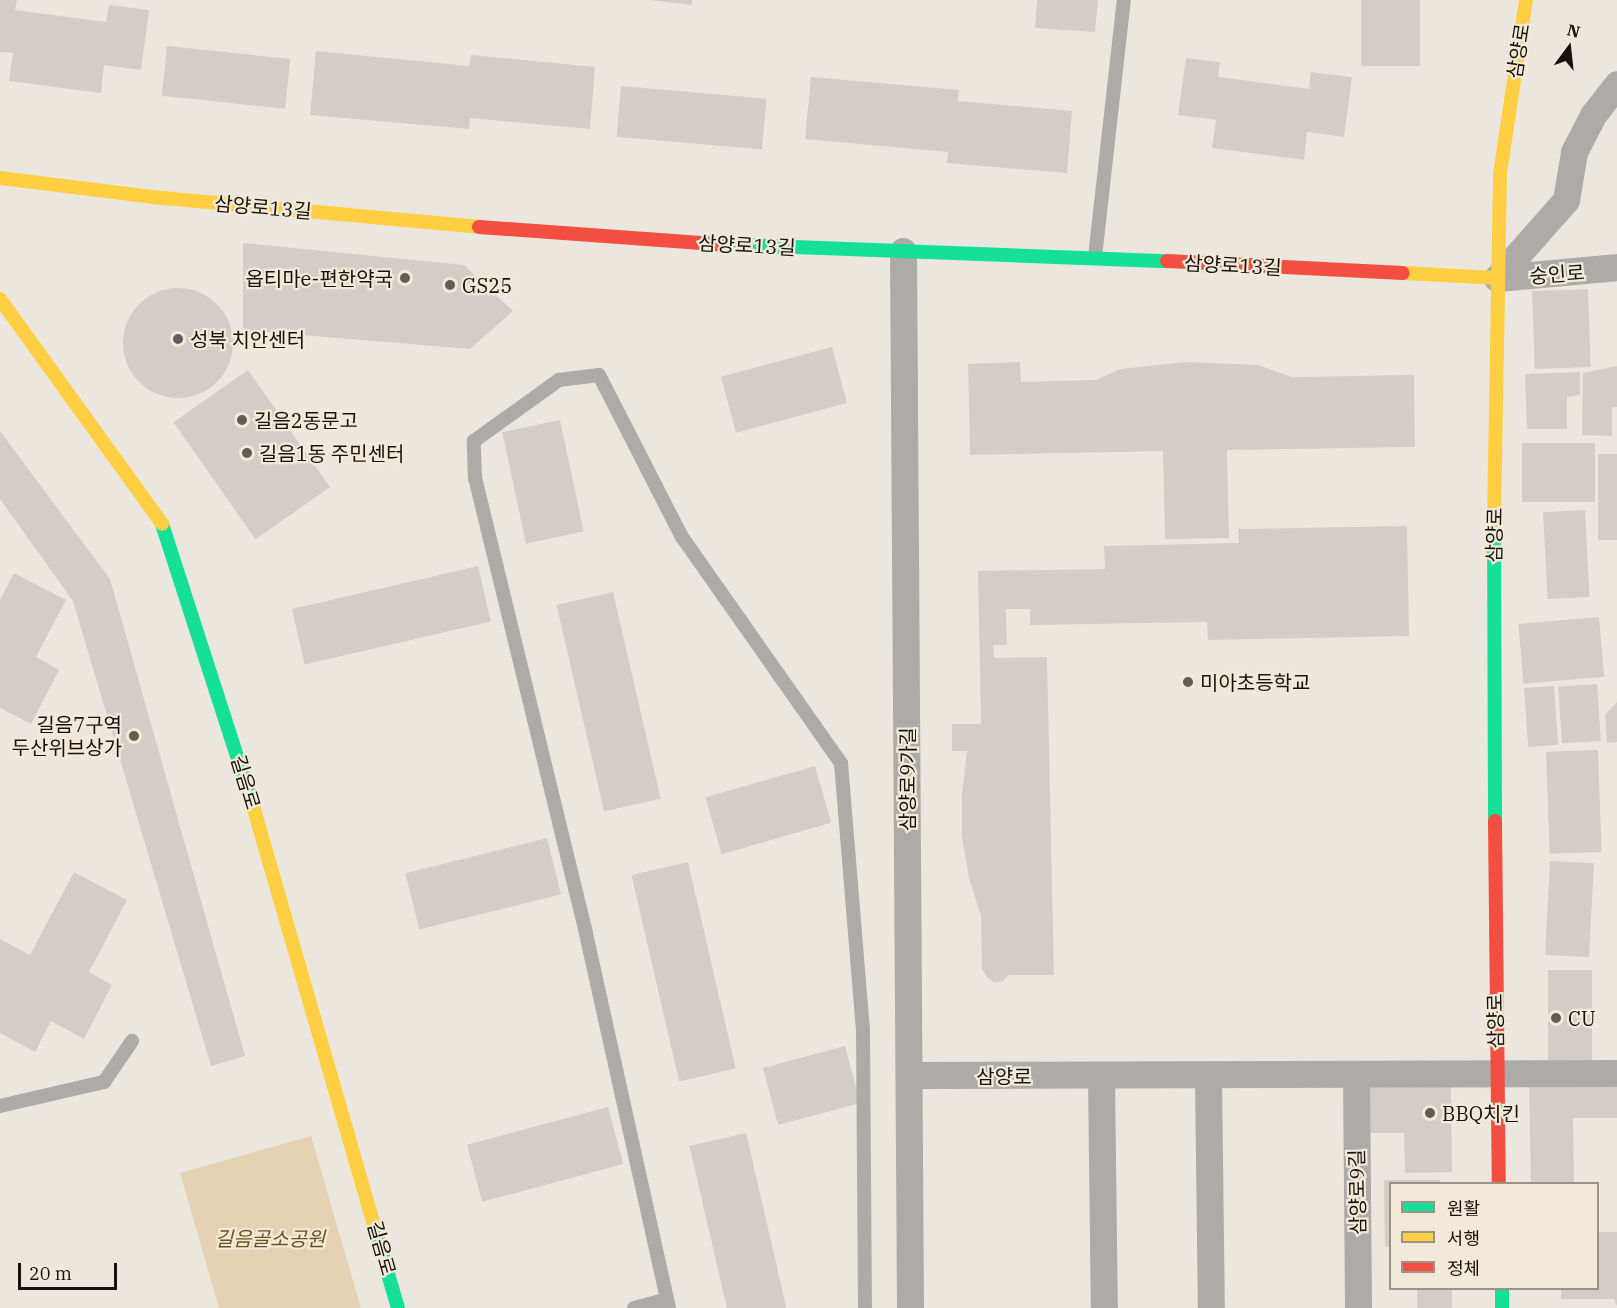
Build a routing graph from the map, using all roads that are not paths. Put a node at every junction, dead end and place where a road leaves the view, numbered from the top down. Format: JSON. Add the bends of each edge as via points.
{"nodes":[{"id":1,"x":1124,"y":0,"type":"edge"},
{"id":2,"x":1526,"y":0,"type":"edge"},
{"id":3,"x":1617,"y":84,"type":"edge"},
{"id":4,"x":0,"y":178,"type":"edge"},
{"id":5,"x":903,"y":251,"type":"junction"},
{"id":6,"x":1095,"y":257,"type":"junction"},
{"id":7,"x":1617,"y":267,"type":"edge"},
{"id":8,"x":1497,"y":278,"type":"junction"},
{"id":9,"x":0,"y":299,"type":"edge"},
{"id":10,"x":132,"y":1041,"type":"dead end"},
{"id":11,"x":1496,"y":1072,"type":"junction"},
{"id":12,"x":1617,"y":1072,"type":"edge"},
{"id":13,"x":909,"y":1075,"type":"junction"},
{"id":14,"x":1356,"y":1075,"type":"junction"},
{"id":15,"x":1101,"y":1076,"type":"junction"},
{"id":16,"x":1208,"y":1076,"type":"junction"},
{"id":17,"x":0,"y":1106,"type":"edge"},
{"id":18,"x":1499,"y":1182,"type":"edge"},
{"id":19,"x":1502,"y":1290,"type":"edge"},
{"id":20,"x":668,"y":1304,"type":"edge"},
{"id":21,"x":398,"y":1308,"type":"edge"},
{"id":22,"x":634,"y":1308,"type":"edge"},
{"id":23,"x":865,"y":1308,"type":"edge"},
{"id":24,"x":910,"y":1308,"type":"edge"},
{"id":25,"x":1104,"y":1308,"type":"edge"},
{"id":26,"x":1211,"y":1308,"type":"edge"},
{"id":27,"x":1358,"y":1308,"type":"edge"},
{"id":28,"x":1502,"y":1308,"type":"edge"}],
"edges":[{"from":1,"to":6,"type":"lane"},
{"from":2,"to":8,"type":"street","name":"삼양로","via":[[1500,174]]},
{"from":3,"to":8,"type":"street","via":[[1593,115],[1574,152],[1566,200]]},
{"from":4,"to":5,"type":"street","name":"삼양로13길","via":[[152,197],[538,232]]},
{"from":5,"to":6,"type":"street","name":"삼양로13길"},
{"from":5,"to":13,"type":"street","name":"삼양로9가길"},
{"from":6,"to":8,"type":"street","name":"삼양로13길"},
{"from":7,"to":8,"type":"street","name":"숭인로"},
{"from":8,"to":11,"type":"street","name":"삼양로","via":[[1493,575]]},
{"from":9,"to":21,"type":"street","name":"길음로","via":[[161,520],[242,766]]},
{"from":10,"to":17,"type":"lane","via":[[104,1082]]},
{"from":11,"to":12,"type":"street"},
{"from":11,"to":14,"type":"street","name":"삼양로"},
{"from":11,"to":18,"type":"street","name":"삼양로"},
{"from":13,"to":15,"type":"street","name":"삼양로"},
{"from":13,"to":24,"type":"street","name":"삼양로9가길"},
{"from":14,"to":16,"type":"street","name":"삼양로"},
{"from":14,"to":27,"type":"street","name":"삼양로9길"},
{"from":15,"to":16,"type":"street","name":"삼양로"},
{"from":15,"to":25,"type":"street"},
{"from":16,"to":26,"type":"street"},
{"from":19,"to":28,"type":"street"},
{"from":20,"to":22,"type":"lane"},
{"from":20,"to":23,"type":"lane","via":[[586,933],[475,479],[474,441],[559,380],[599,375],[682,537],[841,764],[863,1028]]}]}
